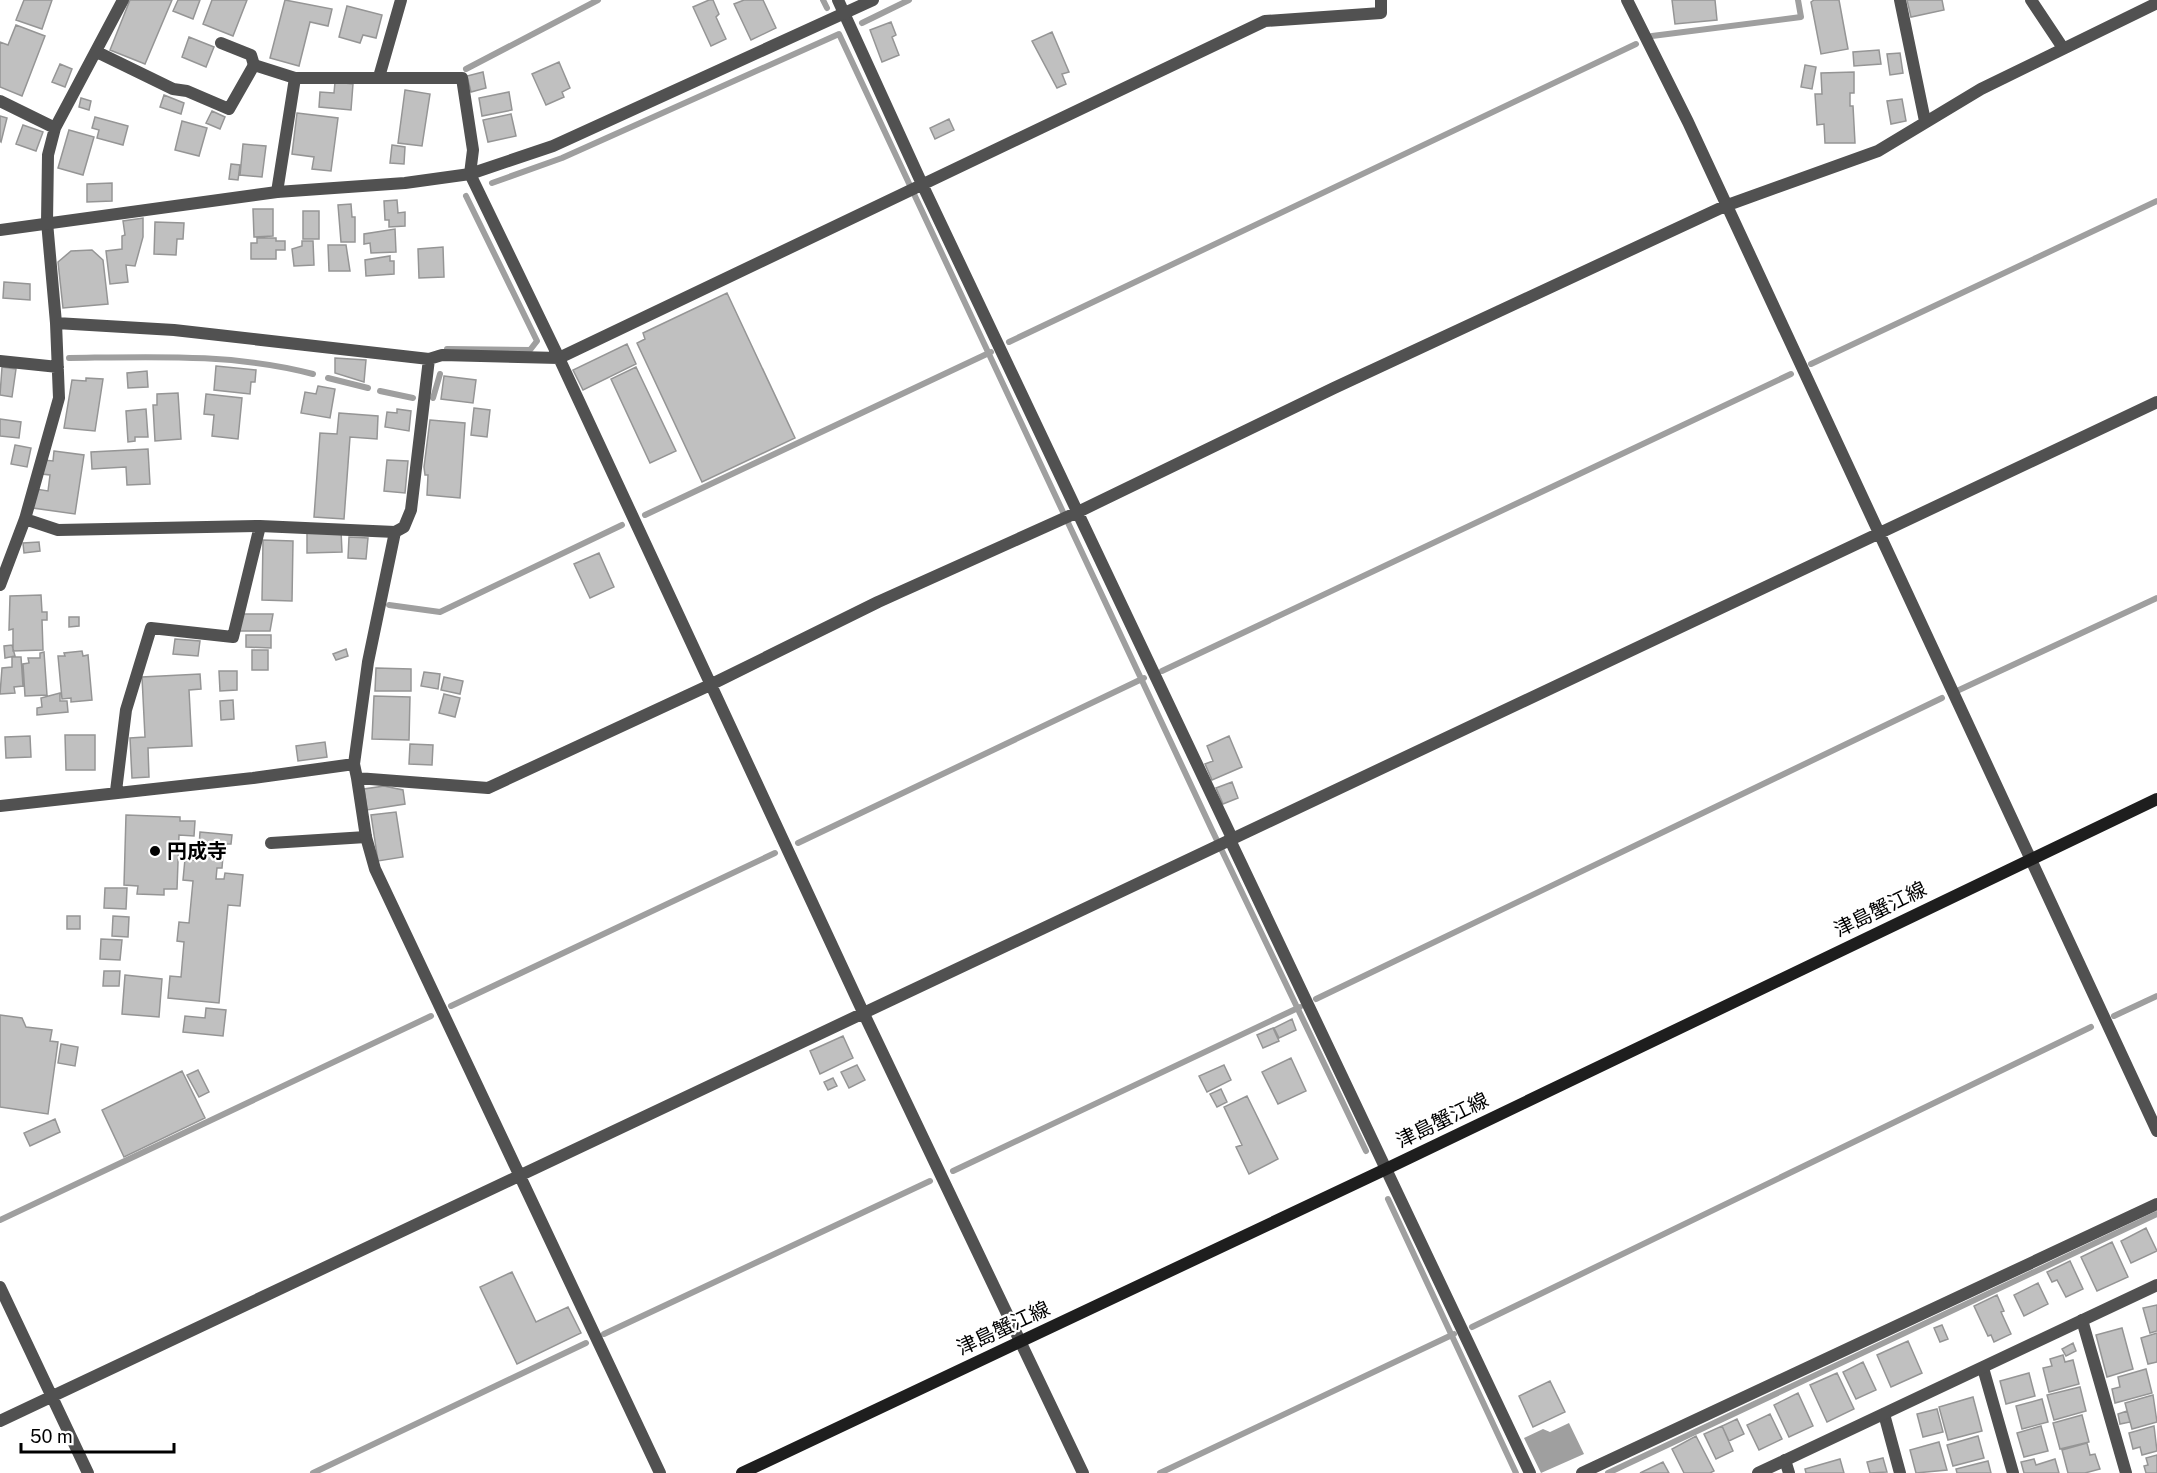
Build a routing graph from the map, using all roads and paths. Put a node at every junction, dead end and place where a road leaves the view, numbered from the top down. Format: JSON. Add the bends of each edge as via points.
{"nodes":[{"id":1,"x":123,"y":0,"type":"edge"},
{"id":2,"x":401,"y":0,"type":"edge"},
{"id":3,"x":838,"y":0,"type":"edge"},
{"id":4,"x":873,"y":0,"type":"edge"},
{"id":5,"x":1381,"y":0,"type":"edge"},
{"id":6,"x":1628,"y":0,"type":"edge"},
{"id":7,"x":1900,"y":0,"type":"edge"},
{"id":8,"x":2031,"y":0,"type":"edge"},
{"id":9,"x":2157,"y":3,"type":"edge"},
{"id":10,"x":844,"y":13,"type":"junction"},
{"id":11,"x":221,"y":43,"type":"dead end"},
{"id":12,"x":2063,"y":48,"type":"junction"},
{"id":13,"x":97,"y":52,"type":"junction"},
{"id":14,"x":254,"y":65,"type":"junction"},
{"id":15,"x":379,"y":77,"type":"junction"},
{"id":16,"x":295,"y":78,"type":"junction"},
{"id":17,"x":0,"y":101,"type":"edge"},
{"id":18,"x":1926,"y":122,"type":"junction"},
{"id":19,"x":55,"y":128,"type":"junction"},
{"id":20,"x":470,"y":174,"type":"junction"},
{"id":21,"x":922,"y":183,"type":"junction"},
{"id":22,"x":277,"y":192,"type":"junction"},
{"id":23,"x":1725,"y":206,"type":"junction"},
{"id":24,"x":47,"y":222,"type":"junction"},
{"id":25,"x":0,"y":230,"type":"edge"},
{"id":26,"x":56,"y":322,"type":"junction"},
{"id":27,"x":559,"y":358,"type":"junction"},
{"id":28,"x":429,"y":359,"type":"junction"},
{"id":29,"x":0,"y":361,"type":"edge"},
{"id":30,"x":58,"y":367,"type":"junction"},
{"id":31,"x":2157,"y":402,"type":"edge"},
{"id":32,"x":1078,"y":512,"type":"junction"},
{"id":33,"x":25,"y":519,"type":"junction"},
{"id":34,"x":260,"y":526,"type":"junction"},
{"id":35,"x":395,"y":532,"type":"junction"},
{"id":36,"x":1878,"y":535,"type":"junction"},
{"id":37,"x":0,"y":585,"type":"edge"},
{"id":38,"x":710,"y":684,"type":"junction"},
{"id":39,"x":354,"y":764,"type":"junction"},
{"id":40,"x":357,"y":778,"type":"junction"},
{"id":41,"x":116,"y":791,"type":"junction"},
{"id":42,"x":2157,"y":799,"type":"edge"},
{"id":43,"x":0,"y":806,"type":"edge"},
{"id":44,"x":366,"y":837,"type":"junction"},
{"id":45,"x":1230,"y":840,"type":"junction"},
{"id":46,"x":271,"y":843,"type":"dead end"},
{"id":47,"x":2028,"y":859,"type":"junction"},
{"id":48,"x":863,"y":1012,"type":"junction"},
{"id":49,"x":2157,"y":1131,"type":"edge"},
{"id":50,"x":1386,"y":1169,"type":"junction"},
{"id":51,"x":518,"y":1175,"type":"junction"},
{"id":52,"x":2157,"y":1204,"type":"edge"},
{"id":53,"x":2157,"y":1285,"type":"edge"},
{"id":54,"x":0,"y":1287,"type":"edge"},
{"id":55,"x":2082,"y":1320,"type":"junction"},
{"id":56,"x":1021,"y":1342,"type":"junction"},
{"id":57,"x":1983,"y":1368,"type":"junction"},
{"id":58,"x":51,"y":1397,"type":"junction"},
{"id":59,"x":1884,"y":1414,"type":"junction"},
{"id":60,"x":0,"y":1421,"type":"edge"},
{"id":61,"x":1785,"y":1460,"type":"junction"},
{"id":62,"x":88,"y":1473,"type":"edge"},
{"id":63,"x":660,"y":1473,"type":"edge"},
{"id":64,"x":742,"y":1473,"type":"edge"},
{"id":65,"x":1083,"y":1473,"type":"edge"},
{"id":66,"x":1530,"y":1473,"type":"edge"},
{"id":67,"x":1582,"y":1473,"type":"edge"},
{"id":68,"x":1758,"y":1473,"type":"edge"},
{"id":69,"x":1789,"y":1473,"type":"edge"},
{"id":70,"x":1900,"y":1473,"type":"edge"},
{"id":71,"x":2013,"y":1473,"type":"edge"},
{"id":72,"x":2126,"y":1473,"type":"edge"}],
"edges":[{"from":1,"to":13,"type":"street"},
{"from":2,"to":15,"type":"street"},
{"from":3,"to":10,"type":"street"},
{"from":4,"to":10,"type":"street"},
{"from":5,"to":21,"type":"street","via":[[1381,13],[1265,21]]},
{"from":6,"to":23,"type":"street"},
{"from":7,"to":18,"type":"street"},
{"from":8,"to":12,"type":"street"},
{"from":9,"to":12,"type":"street"},
{"from":10,"to":20,"type":"street","via":[[553,146]]},
{"from":10,"to":21,"type":"street"},
{"from":11,"to":14,"type":"street","via":[[251,55]]},
{"from":12,"to":18,"type":"street","via":[[1981,88]]},
{"from":13,"to":14,"type":"street","via":[[173,89],[229,109]]},
{"from":13,"to":19,"type":"street"},
{"from":14,"to":16,"type":"street"},
{"from":15,"to":16,"type":"street"},
{"from":15,"to":20,"type":"street","via":[[462,78],[473,150]]},
{"from":16,"to":22,"type":"street"},
{"from":17,"to":19,"type":"street"},
{"from":18,"to":23,"type":"street","via":[[1878,151]]},
{"from":19,"to":24,"type":"street","via":[[48,155]]},
{"from":20,"to":22,"type":"street"},
{"from":20,"to":27,"type":"street"},
{"from":21,"to":27,"type":"street"},
{"from":21,"to":32,"type":"street"},
{"from":22,"to":24,"type":"street"},
{"from":23,"to":32,"type":"street"},
{"from":23,"to":36,"type":"street"},
{"from":24,"to":25,"type":"street"},
{"from":24,"to":26,"type":"street"},
{"from":26,"to":28,"type":"street","via":[[174,330]]},
{"from":26,"to":30,"type":"street"},
{"from":27,"to":28,"type":"street","via":[[442,355]]},
{"from":27,"to":38,"type":"street"},
{"from":28,"to":35,"type":"street","via":[[411,510],[404,527]]},
{"from":29,"to":30,"type":"street"},
{"from":30,"to":33,"type":"street","via":[[59,398]]},
{"from":31,"to":36,"type":"street"},
{"from":32,"to":38,"type":"street","via":[[878,602]]},
{"from":32,"to":45,"type":"street"},
{"from":33,"to":34,"type":"street","via":[[58,530]]},
{"from":33,"to":37,"type":"street"},
{"from":34,"to":35,"type":"street"},
{"from":34,"to":41,"type":"street","via":[[233,637],[151,628],[126,710]]},
{"from":35,"to":39,"type":"street","via":[[368,662]]},
{"from":36,"to":45,"type":"street"},
{"from":36,"to":47,"type":"street"},
{"from":38,"to":40,"type":"street","via":[[488,788]]},
{"from":38,"to":48,"type":"street"},
{"from":39,"to":40,"type":"street"},
{"from":39,"to":41,"type":"street"},
{"from":40,"to":44,"type":"street"},
{"from":41,"to":43,"type":"street"},
{"from":42,"to":47,"type":"main road","name":"津島蟹江線"},
{"from":44,"to":46,"type":"street"},
{"from":44,"to":51,"type":"street","via":[[375,869]]},
{"from":45,"to":48,"type":"street"},
{"from":45,"to":50,"type":"street"},
{"from":47,"to":49,"type":"street"},
{"from":47,"to":50,"type":"main road","name":"津島蟹江線"},
{"from":48,"to":51,"type":"street"},
{"from":48,"to":56,"type":"street"},
{"from":50,"to":56,"type":"main road","name":"津島蟹江線"},
{"from":50,"to":66,"type":"street"},
{"from":51,"to":58,"type":"street"},
{"from":51,"to":63,"type":"street"},
{"from":52,"to":67,"type":"street"},
{"from":53,"to":55,"type":"street"},
{"from":54,"to":58,"type":"street"},
{"from":55,"to":57,"type":"street"},
{"from":55,"to":72,"type":"street"},
{"from":56,"to":64,"type":"main road","name":"津島蟹江線"},
{"from":56,"to":65,"type":"street"},
{"from":57,"to":59,"type":"street"},
{"from":57,"to":71,"type":"street"},
{"from":58,"to":60,"type":"street"},
{"from":58,"to":62,"type":"street"},
{"from":59,"to":61,"type":"street"},
{"from":59,"to":70,"type":"street"},
{"from":61,"to":68,"type":"street"},
{"from":61,"to":69,"type":"street"}]}
